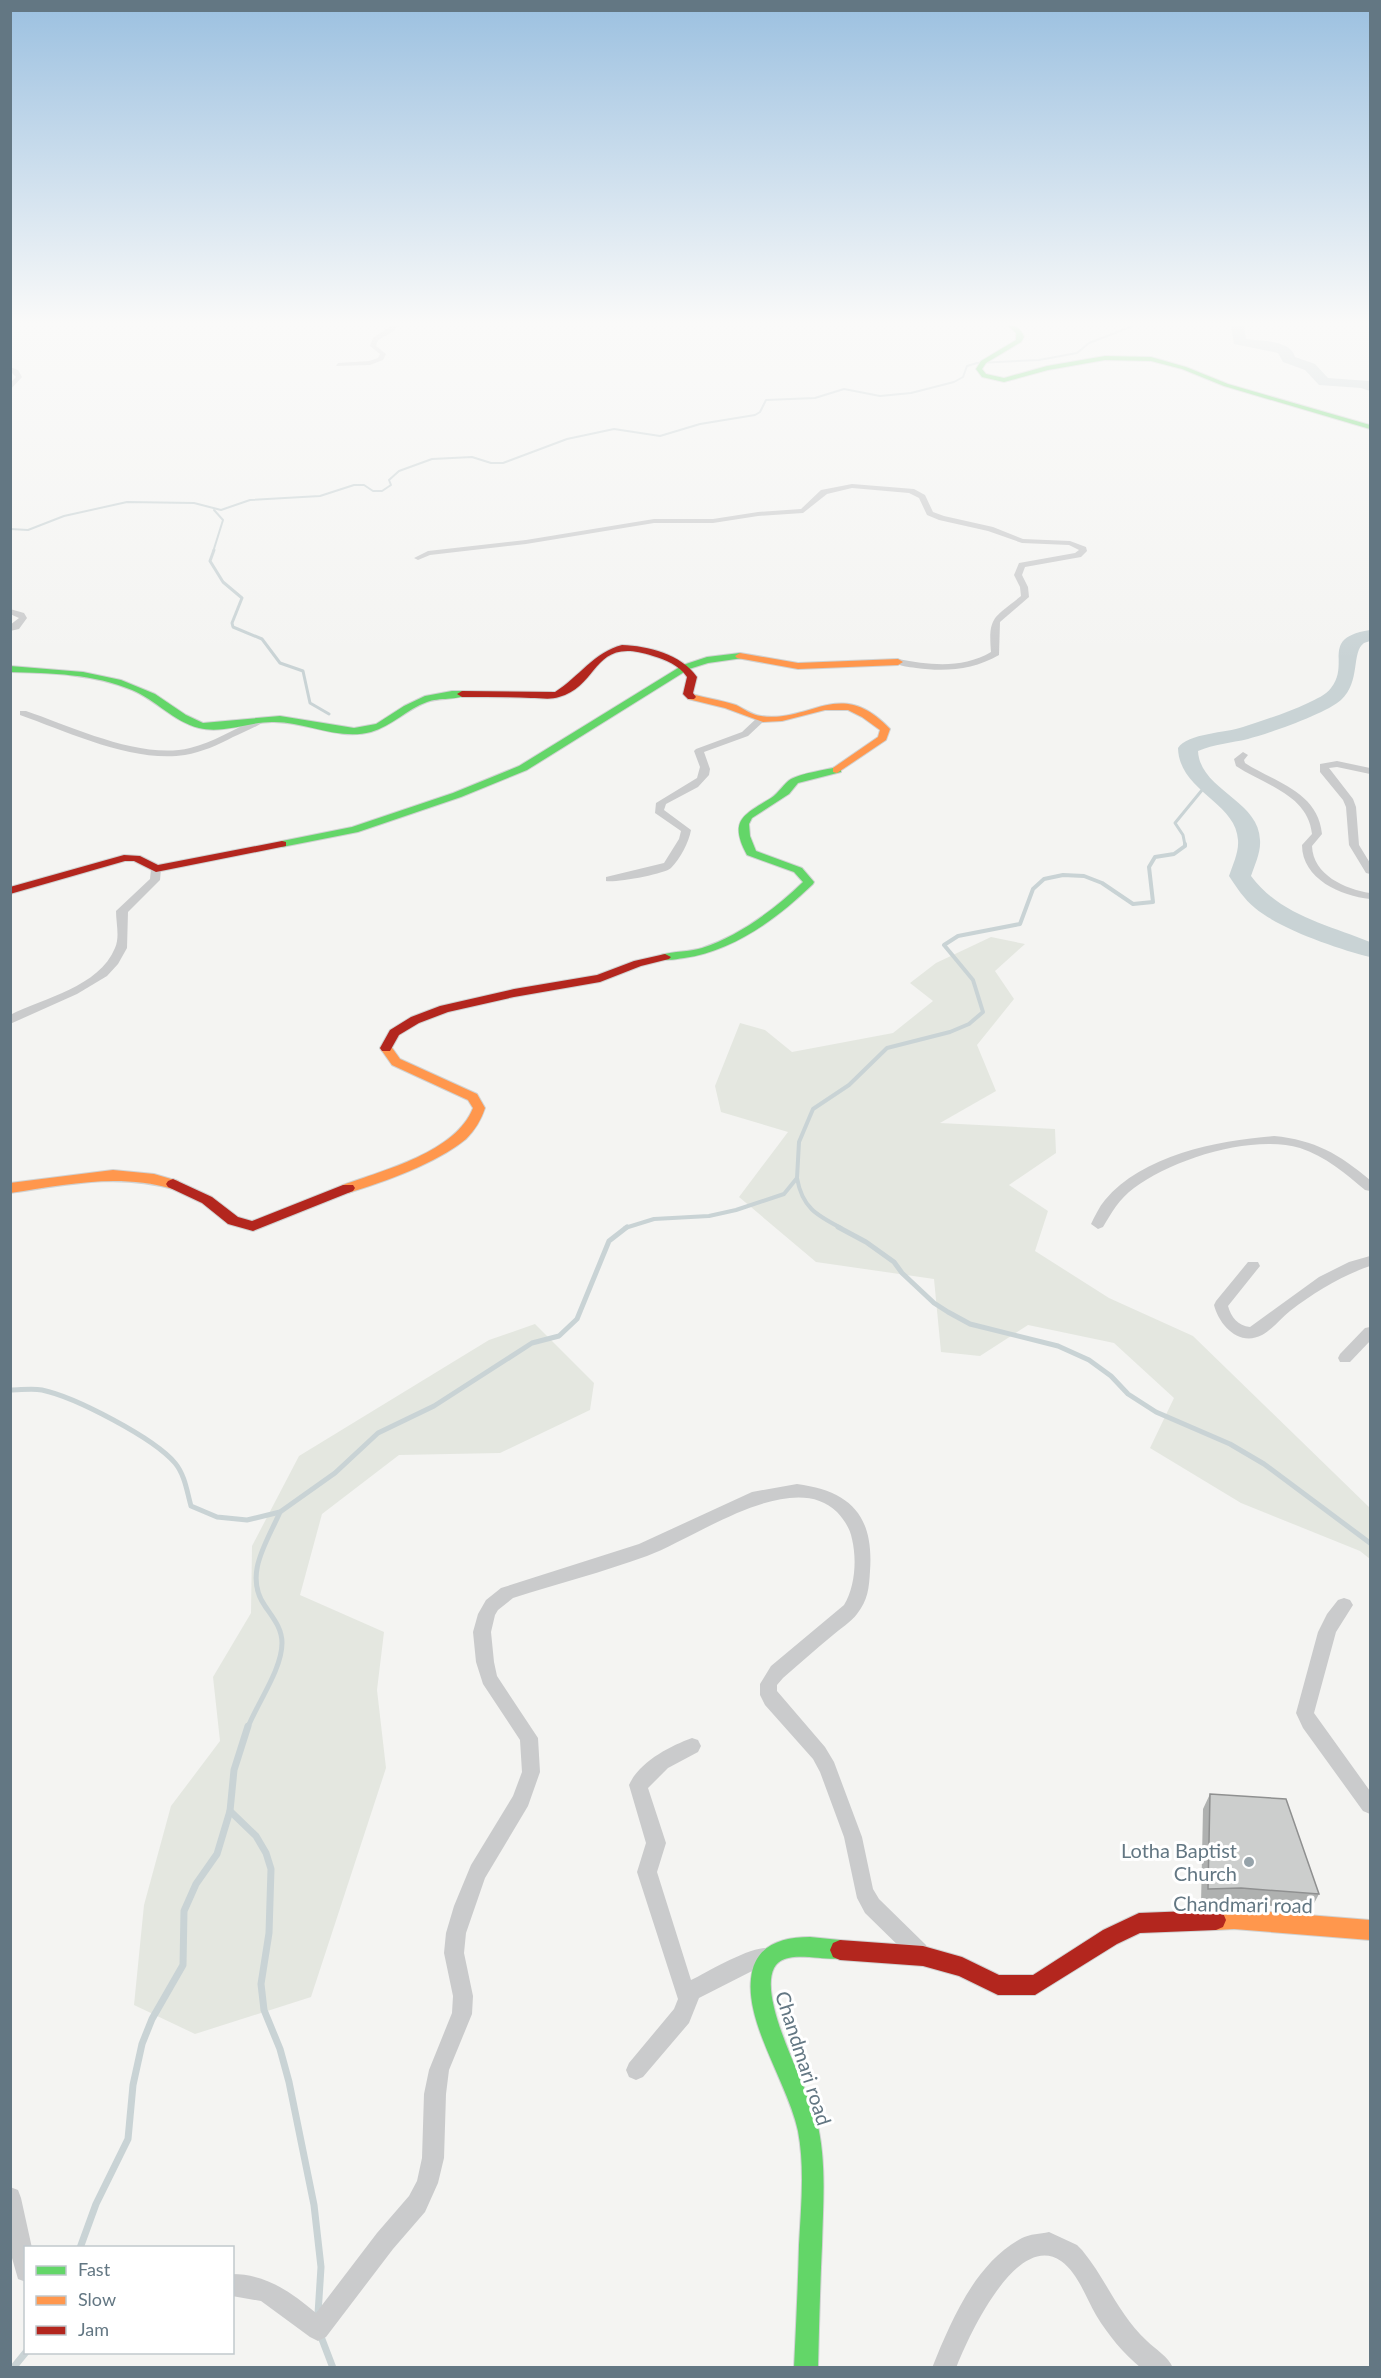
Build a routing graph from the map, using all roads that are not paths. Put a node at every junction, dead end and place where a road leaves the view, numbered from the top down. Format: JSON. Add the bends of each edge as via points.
{"nodes":[{"id":1,"x":418,"y":558,"type":"dead end"},
{"id":2,"x":10,"y":611,"type":"edge"},
{"id":3,"x":10,"y":628,"type":"edge"},
{"id":4,"x":686,"y":667,"type":"junction"},
{"id":5,"x":10,"y":669,"type":"edge"},
{"id":6,"x":23,"y":713,"type":"dead end"},
{"id":7,"x":761,"y":719,"type":"junction"},
{"id":8,"x":261,"y":720,"type":"junction"},
{"id":9,"x":1243,"y":754,"type":"dead end"},
{"id":10,"x":1371,"y":771,"type":"edge"},
{"id":11,"x":156,"y":869,"type":"junction"},
{"id":12,"x":1371,"y":871,"type":"edge"},
{"id":13,"x":610,"y":879,"type":"dead end"},
{"id":14,"x":10,"y":891,"type":"edge"},
{"id":15,"x":1371,"y":896,"type":"edge"},
{"id":16,"x":10,"y":1020,"type":"edge"},
{"id":17,"x":1371,"y":1187,"type":"edge"},
{"id":18,"x":10,"y":1188,"type":"edge"},
{"id":19,"x":1098,"y":1224,"type":"dead end"},
{"id":20,"x":1371,"y":1261,"type":"edge"},
{"id":21,"x":1253,"y":1266,"type":"dead end"},
{"id":22,"x":1371,"y":1332,"type":"edge"},
{"id":23,"x":1345,"y":1358,"type":"dead end"},
{"id":24,"x":1344,"y":1605,"type":"dead end"},
{"id":25,"x":692,"y":1746,"type":"dead end"},
{"id":26,"x":1371,"y":1805,"type":"edge"},
{"id":27,"x":1371,"y":1930,"type":"edge"},
{"id":28,"x":771,"y":1956,"type":"junction"},
{"id":29,"x":923,"y":1956,"type":"junction"},
{"id":30,"x":691,"y":1991,"type":"junction"},
{"id":31,"x":636,"y":2070,"type":"dead end"},
{"id":32,"x":10,"y":2198,"type":"edge"},
{"id":33,"x":24,"y":2262,"type":"edge"},
{"id":34,"x":234,"y":2285,"type":"edge"},
{"id":35,"x":806,"y":2367,"type":"edge"},
{"id":36,"x":944,"y":2367,"type":"edge"},
{"id":37,"x":1161,"y":2367,"type":"edge"}],
"edges":[{"from":1,"to":4,"type":"street","via":[[428,553],[654,521],[713,522],[803,511],[824,492],[852,486],[911,490],[922,497],[930,513],[942,518],[1022,541],[1070,543],[1083,549],[1078,555],[1022,565],[1017,575],[1025,597],[996,621],[996,653],[988,659],[934,669],[898,662],[798,666],[739,656]]},
{"from":2,"to":3,"type":"street","via":[[23,618]]},
{"from":4,"to":7,"type":"street","via":[[692,677],[690,696]]},
{"from":4,"to":8,"type":"street","via":[[644,647],[621,646],[602,654],[566,692],[557,694],[441,694],[420,699],[391,720],[364,729],[337,731],[280,719]]},
{"from":4,"to":11,"type":"street","via":[[523,768],[457,795],[354,830]]},
{"from":5,"to":8,"type":"street","via":[[79,672],[122,683],[153,696],[196,725]]},
{"from":6,"to":8,"type":"street","via":[[141,751],[165,753],[200,748]]},
{"from":7,"to":13,"type":"street","via":[[744,734],[699,751],[705,768],[702,778],[661,803],[659,811],[686,831],[668,865]]},
{"from":7,"to":18,"type":"street","via":[[790,717],[846,704],[865,712],[885,729],[883,738],[842,769],[794,781],[781,797],[742,820],[741,830],[751,853],[798,870],[807,877],[806,886],[745,930],[708,950],[643,961],[595,979],[478,1000],[403,1027],[390,1037],[387,1053],[396,1062],[464,1092],[479,1108],[471,1126],[440,1149],[253,1226],[233,1221],[207,1200],[182,1188],[140,1176]]},
{"from":9,"to":15,"type":"street","via":[[1240,765],[1278,783],[1314,819],[1317,834],[1306,845],[1311,867],[1356,895]]},
{"from":10,"to":12,"type":"street","via":[[1337,764],[1324,766],[1348,799],[1354,845]]},
{"from":11,"to":14,"type":"street","via":[[136,858],[124,858]]},
{"from":11,"to":16,"type":"street","via":[[155,880],[122,911],[122,945],[112,964],[88,983]]},
{"from":17,"to":19,"type":"street","via":[[1336,1159],[1317,1150],[1282,1140],[1240,1142],[1207,1149],[1138,1178],[1101,1210]]},
{"from":20,"to":21,"type":"street","via":[[1316,1285],[1257,1331],[1249,1333],[1227,1321],[1221,1305]]},
{"from":22,"to":23,"type":"street"},
{"from":24,"to":26,"type":"street","via":[[1327,1632],[1305,1713]]},
{"from":25,"to":30,"type":"street","via":[[662,1762],[638,1785],[656,1843],[647,1872],[685,1992]]},
{"from":27,"to":29,"type":"street","name":"Chandmari road","via":[[1234,1919],[1139,1923],[1035,1985],[998,1985],[962,1967]]},
{"from":28,"to":29,"type":"street","name":"Chandmari road","via":[[781,1950],[805,1947]]},
{"from":28,"to":30,"type":"street","via":[[756,1959]]},
{"from":28,"to":35,"type":"street","name":"Chandmari road","via":[[764,1965],[764,2006],[810,2134],[812,2194]]},
{"from":29,"to":34,"type":"street","via":[[872,1906],[864,1891],[853,1837],[828,1768],[767,1691],[768,1682],[777,1672],[850,1610],[860,1594],[863,1551],[859,1532],[837,1502],[821,1494],[797,1491],[758,1497],[644,1550],[507,1593],[487,1614],[482,1632],[484,1662],[489,1678],[529,1738],[531,1772],[521,1800],[478,1872],[456,1933],[454,1953],[463,1996],[462,2014],[439,2070],[434,2158],[427,2183],[417,2204],[318,2329],[258,2287]]},
{"from":30,"to":31,"type":"street","via":[[682,2016]]},
{"from":32,"to":33,"type":"street"},
{"from":36,"to":37,"type":"street","via":[[984,2288],[1000,2268],[1034,2244],[1056,2246],[1070,2254],[1131,2342]]}]}
